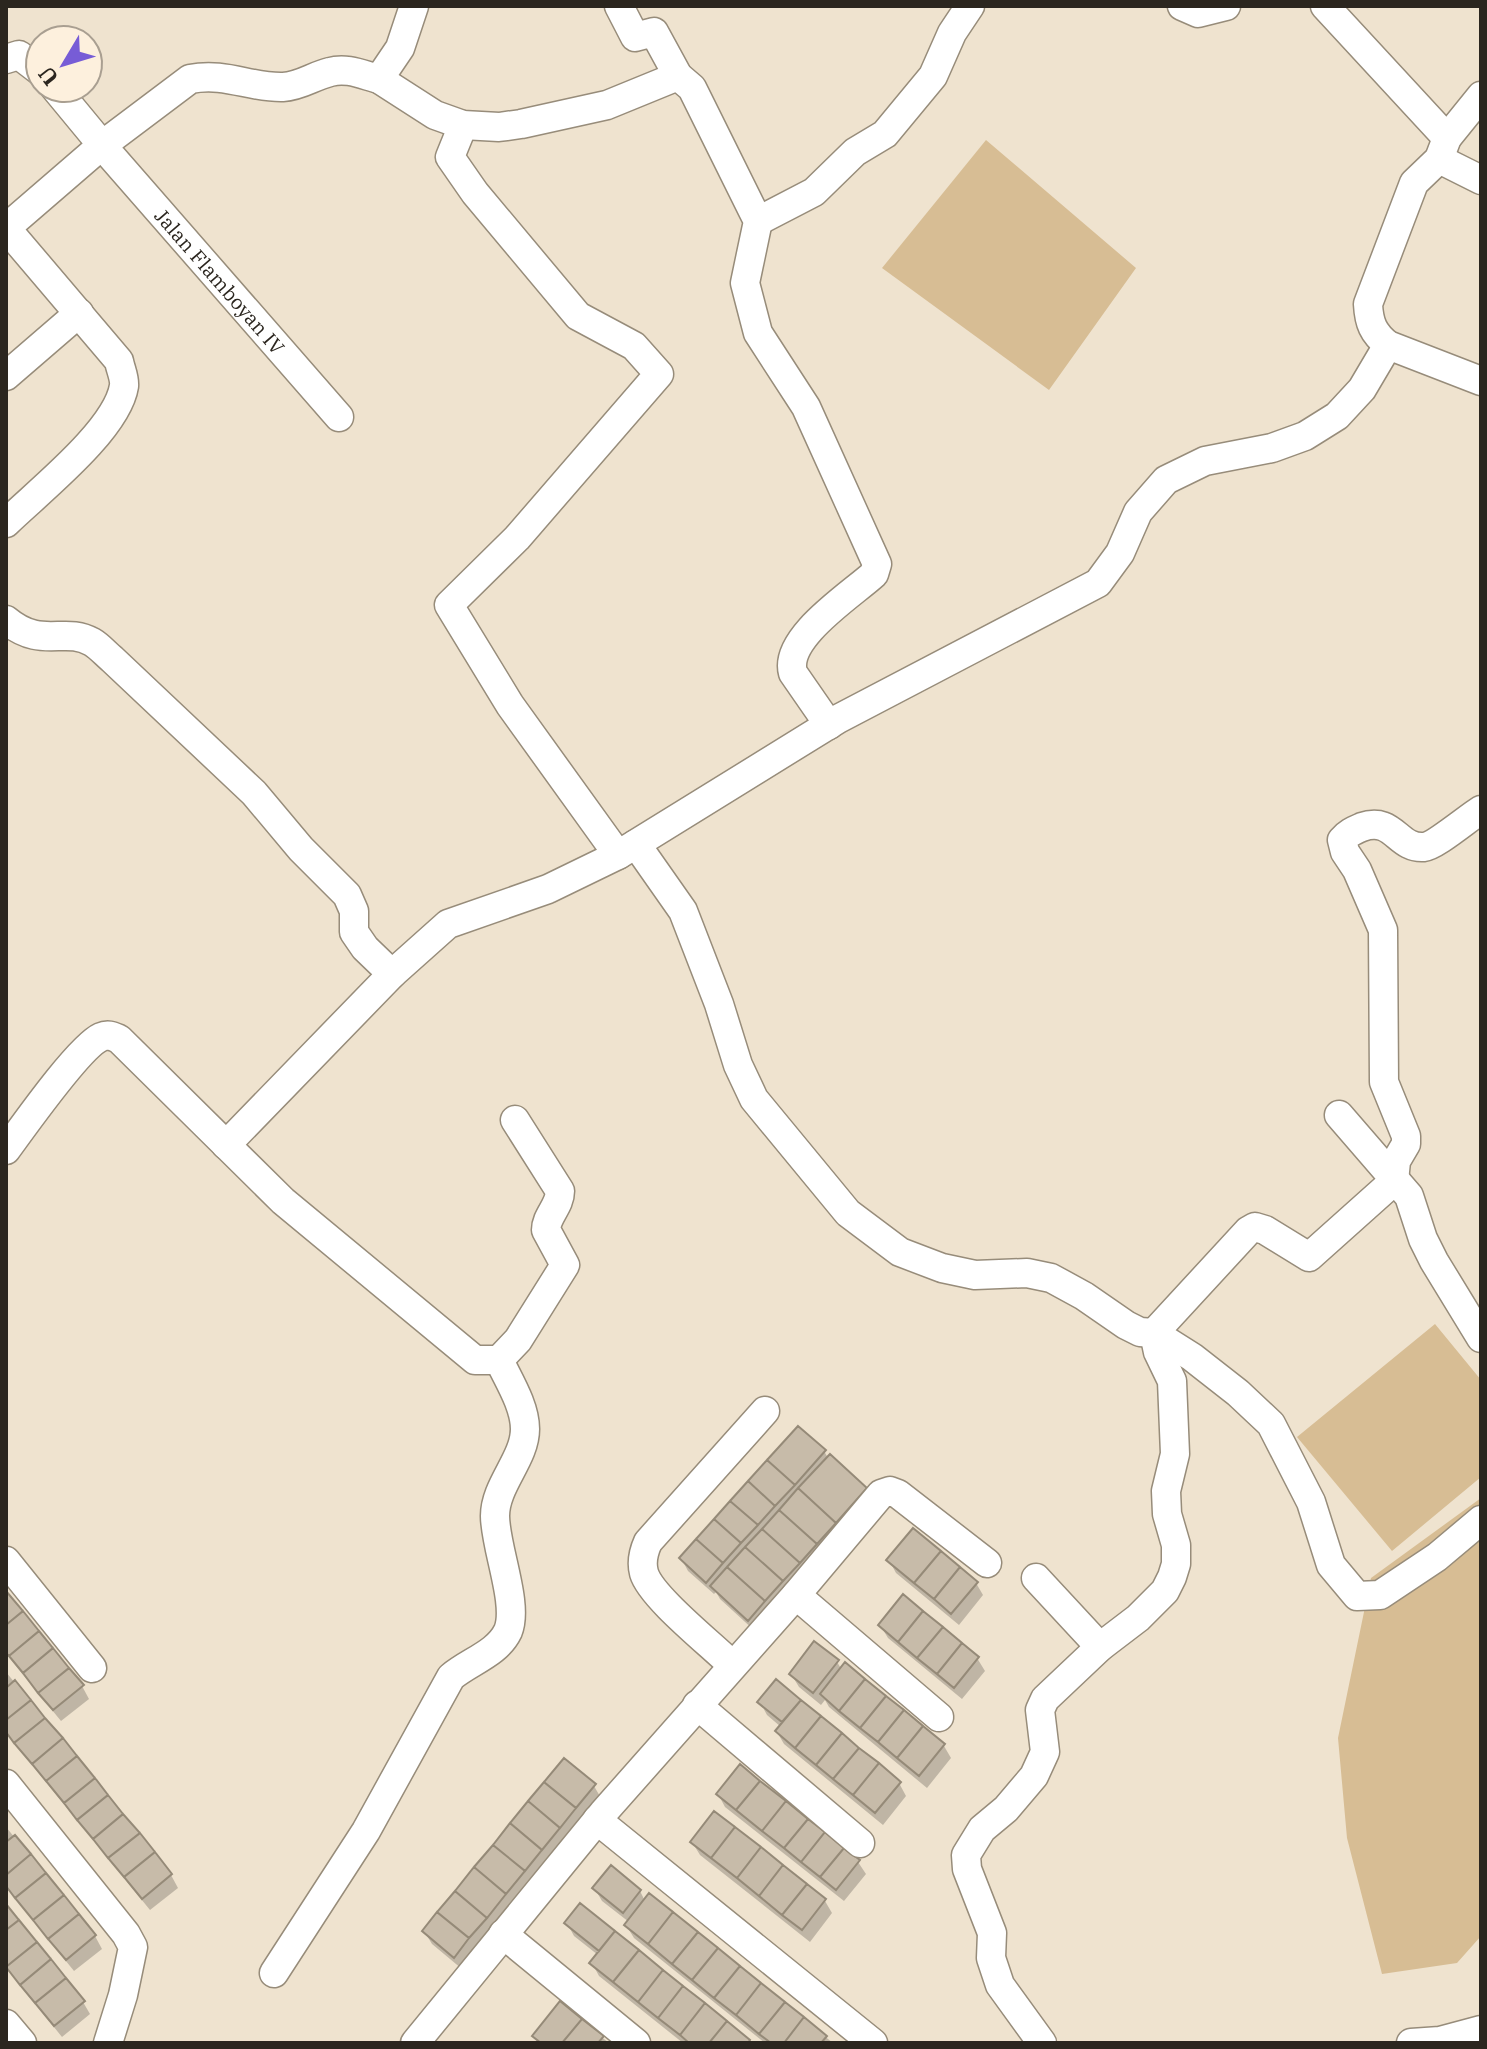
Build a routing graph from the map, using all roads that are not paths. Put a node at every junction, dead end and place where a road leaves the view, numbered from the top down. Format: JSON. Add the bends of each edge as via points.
{"nodes":[{"id":1,"x":414,"y":6,"type":"edge"},
{"id":2,"x":619,"y":6,"type":"edge"},
{"id":3,"x":970,"y":6,"type":"edge"},
{"id":4,"x":1182,"y":6,"type":"edge"},
{"id":5,"x":1226,"y":6,"type":"edge"},
{"id":6,"x":1325,"y":6,"type":"edge"},
{"id":7,"x":678,"y":76,"type":"junction"},
{"id":8,"x":379,"y":79,"type":"junction"},
{"id":9,"x":1481,"y":96,"type":"edge"},
{"id":10,"x":68,"y":104,"type":"edge"},
{"id":11,"x":463,"y":125,"type":"junction"},
{"id":12,"x":101,"y":146,"type":"junction"},
{"id":13,"x":1443,"y":149,"type":"junction"},
{"id":14,"x":1481,"y":180,"type":"edge"},
{"id":15,"x":758,"y":221,"type":"junction"},
{"id":16,"x":6,"y":228,"type":"edge"},
{"id":17,"x":79,"y":313,"type":"junction"},
{"id":18,"x":1388,"y":345,"type":"junction"},
{"id":19,"x":6,"y":376,"type":"edge"},
{"id":20,"x":1481,"y":381,"type":"edge"},
{"id":21,"x":339,"y":417,"type":"dead end"},
{"id":22,"x":6,"y":523,"type":"edge"},
{"id":23,"x":6,"y":620,"type":"edge"},
{"id":24,"x":829,"y":725,"type":"junction"},
{"id":25,"x":1481,"y":810,"type":"edge"},
{"id":26,"x":627,"y":849,"type":"junction"},
{"id":27,"x":392,"y":974,"type":"junction"},
{"id":28,"x":1339,"y":1115,"type":"dead end"},
{"id":29,"x":515,"y":1120,"type":"dead end"},
{"id":30,"x":226,"y":1145,"type":"junction"},
{"id":31,"x":6,"y":1150,"type":"edge"},
{"id":32,"x":1394,"y":1181,"type":"junction"},
{"id":33,"x":1154,"y":1333,"type":"junction"},
{"id":34,"x":1481,"y":1338,"type":"edge"},
{"id":35,"x":499,"y":1360,"type":"junction"},
{"id":36,"x":765,"y":1411,"type":"dead end"},
{"id":37,"x":1481,"y":1520,"type":"edge"},
{"id":38,"x":6,"y":1561,"type":"edge"},
{"id":39,"x":987,"y":1563,"type":"dead end"},
{"id":40,"x":1036,"y":1578,"type":"dead end"},
{"id":41,"x":796,"y":1595,"type":"junction"},
{"id":42,"x":1100,"y":1647,"type":"junction"},
{"id":43,"x":732,"y":1665,"type":"junction"},
{"id":44,"x":92,"y":1668,"type":"dead end"},
{"id":45,"x":697,"y":1705,"type":"junction"},
{"id":46,"x":939,"y":1717,"type":"dead end"},
{"id":47,"x":6,"y":1784,"type":"edge"},
{"id":48,"x":597,"y":1820,"type":"junction"},
{"id":49,"x":860,"y":1843,"type":"dead end"},
{"id":50,"x":503,"y":1934,"type":"junction"},
{"id":51,"x":274,"y":1973,"type":"dead end"},
{"id":52,"x":6,"y":2024,"type":"edge"},
{"id":53,"x":1481,"y":2030,"type":"edge"},
{"id":54,"x":22,"y":2043,"type":"edge"},
{"id":55,"x":108,"y":2043,"type":"edge"},
{"id":56,"x":415,"y":2043,"type":"edge"},
{"id":57,"x":636,"y":2043,"type":"edge"},
{"id":58,"x":873,"y":2043,"type":"edge"},
{"id":59,"x":1042,"y":2043,"type":"edge"},
{"id":60,"x":1411,"y":2043,"type":"edge"}],
"edges":[{"from":1,"to":8,"type":"street","via":[[400,48]]},
{"from":2,"to":7,"type":"street","via":[[635,37],[654,32]]},
{"from":3,"to":15,"type":"street","via":[[933,76],[885,134],[855,152],[814,192]]},
{"from":4,"to":5,"type":"street","via":[[1198,13]]},
{"from":6,"to":13,"type":"street"},
{"from":7,"to":11,"type":"street","via":[[607,105],[521,124]]},
{"from":7,"to":15,"type":"street","via":[[692,88]]},
{"from":8,"to":11,"type":"street","via":[[435,115]]},
{"from":8,"to":12,"type":"street","via":[[348,70],[281,87],[207,75],[190,79]]},
{"from":9,"to":13,"type":"street"},
{"from":10,"to":12,"type":"street","name":"Jalan Flamboyan IV"},
{"from":11,"to":26,"type":"street","via":[[450,157],[475,193],[578,316],[634,346],[659,374],[517,538],[449,605],[510,705]]},
{"from":12,"to":16,"type":"street"},
{"from":12,"to":21,"type":"street","name":"Jalan Flamboyan IV"},
{"from":13,"to":14,"type":"street"},
{"from":13,"to":18,"type":"street","via":[[1414,183],[1368,304],[1368,321]]},
{"from":15,"to":24,"type":"street","via":[[745,283],[758,333],[806,407],[877,564],[874,574],[812,627],[791,666]]},
{"from":16,"to":17,"type":"street"},
{"from":17,"to":19,"type":"street"},
{"from":17,"to":22,"type":"street","via":[[119,361],[124,384],[114,411],[94,439]]},
{"from":18,"to":20,"type":"street"},
{"from":18,"to":24,"type":"street","via":[[1362,389],[1327,423],[1272,448],[1205,461],[1166,480],[1138,512],[1120,553],[1098,583]]},
{"from":23,"to":27,"type":"street","via":[[37,637],[92,642],[112,659],[254,793],[347,895],[354,932]]},
{"from":24,"to":26,"type":"street"},
{"from":25,"to":32,"type":"street","via":[[1436,843],[1422,847],[1374,823],[1342,840],[1383,930],[1384,1082],[1406,1136]]},
{"from":26,"to":27,"type":"street","via":[[548,889],[448,924]]},
{"from":26,"to":33,"type":"street","via":[[683,911],[754,1099],[848,1213],[900,1252],[975,1275],[1027,1273],[1051,1278],[1126,1325]]},
{"from":27,"to":30,"type":"street"},
{"from":28,"to":32,"type":"street"},
{"from":29,"to":35,"type":"street","via":[[560,1191],[545,1225],[565,1265],[518,1340]]},
{"from":30,"to":31,"type":"street","via":[[119,1039],[105,1035],[90,1044]]},
{"from":30,"to":35,"type":"street","via":[[283,1201],[475,1360]]},
{"from":32,"to":33,"type":"street","via":[[1309,1257],[1265,1230],[1248,1231]]},
{"from":32,"to":34,"type":"street","via":[[1409,1196],[1434,1261]]},
{"from":33,"to":37,"type":"street","via":[[1192,1357],[1271,1424],[1311,1502],[1331,1565],[1357,1596],[1380,1595]]},
{"from":33,"to":42,"type":"street","via":[[1172,1381],[1175,1454],[1166,1491],[1176,1564],[1165,1591]]},
{"from":35,"to":51,"type":"street","via":[[519,1403],[525,1433],[495,1515],[510,1627],[493,1650],[451,1677],[366,1831]]},
{"from":36,"to":43,"type":"street","via":[[642,1555],[644,1574],[654,1591]]},
{"from":38,"to":44,"type":"street"},
{"from":39,"to":41,"type":"street","via":[[890,1491],[881,1494]]},
{"from":40,"to":42,"type":"street"},
{"from":41,"to":43,"type":"street"},
{"from":41,"to":46,"type":"street"},
{"from":42,"to":59,"type":"street","via":[[1045,1699],[1040,1710],[1045,1752],[1034,1776],[982,1829],[966,1855],[992,1933],[991,1958],[1000,1985]]},
{"from":43,"to":45,"type":"street"},
{"from":45,"to":48,"type":"street"},
{"from":45,"to":49,"type":"street"},
{"from":47,"to":55,"type":"street","via":[[133,1947]]},
{"from":48,"to":50,"type":"street"},
{"from":48,"to":58,"type":"street"},
{"from":50,"to":56,"type":"street"},
{"from":50,"to":57,"type":"street"},
{"from":52,"to":54,"type":"street"},
{"from":53,"to":60,"type":"street"}]}
